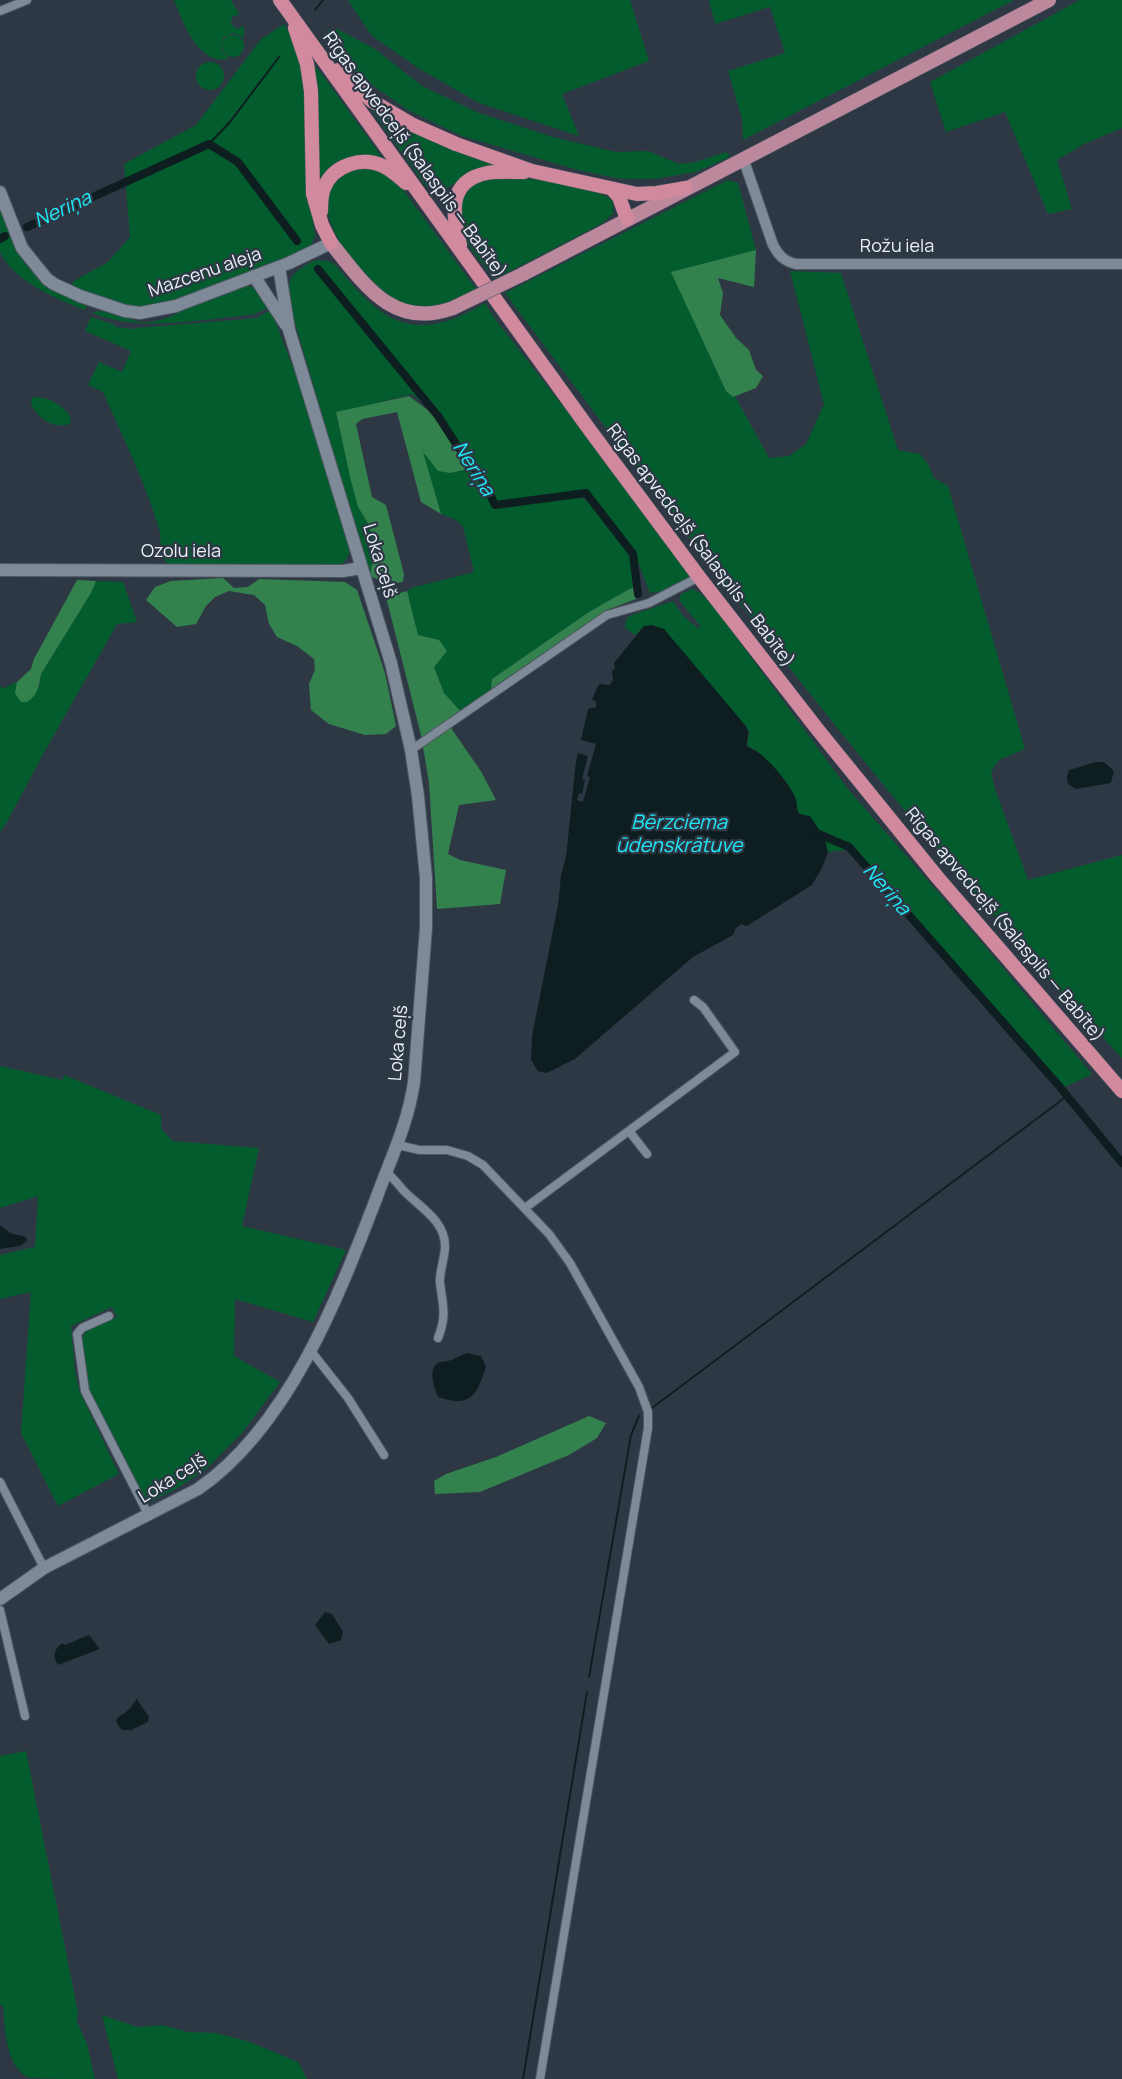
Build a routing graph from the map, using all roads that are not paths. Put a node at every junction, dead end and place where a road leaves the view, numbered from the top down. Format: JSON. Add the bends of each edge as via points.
{"nodes":[{"id":1,"x":27,"y":0,"type":"edge"},
{"id":2,"x":280,"y":0,"type":"edge"},
{"id":3,"x":1049,"y":0,"type":"edge"},
{"id":4,"x":0,"y":11,"type":"edge"},
{"id":5,"x":289,"y":12,"type":"junction"},
{"id":6,"x":315,"y":48,"type":"junction"},
{"id":7,"x":743,"y":158,"type":"junction"},
{"id":8,"x":532,"y":171,"type":"junction"},
{"id":9,"x":686,"y":188,"type":"junction"},
{"id":10,"x":613,"y":190,"type":"junction"},
{"id":11,"x":0,"y":192,"type":"edge"},
{"id":12,"x":422,"y":197,"type":"junction"},
{"id":13,"x":320,"y":219,"type":"junction"},
{"id":14,"x":627,"y":219,"type":"junction"},
{"id":15,"x":331,"y":243,"type":"junction"},
{"id":16,"x":462,"y":253,"type":"junction"},
{"id":17,"x":1122,"y":264,"type":"edge"},
{"id":18,"x":279,"y":267,"type":"junction"},
{"id":19,"x":254,"y":276,"type":"junction"},
{"id":20,"x":289,"y":330,"type":"junction"},
{"id":21,"x":361,"y":568,"type":"junction"},
{"id":22,"x":0,"y":570,"type":"edge"},
{"id":23,"x":699,"y":577,"type":"junction"},
{"id":24,"x":411,"y":750,"type":"junction"},
{"id":25,"x":694,"y":1000,"type":"dead end"},
{"id":26,"x":1122,"y":1091,"type":"edge"},
{"id":27,"x":629,"y":1131,"type":"junction"},
{"id":28,"x":398,"y":1145,"type":"junction"},
{"id":29,"x":647,"y":1154,"type":"dead end"},
{"id":30,"x":386,"y":1172,"type":"junction"},
{"id":31,"x":525,"y":1208,"type":"junction"},
{"id":32,"x":109,"y":1316,"type":"dead end"},
{"id":33,"x":438,"y":1338,"type":"dead end"},
{"id":34,"x":311,"y":1351,"type":"junction"},
{"id":35,"x":384,"y":1455,"type":"dead end"},
{"id":36,"x":0,"y":1482,"type":"edge"},
{"id":37,"x":149,"y":1516,"type":"junction"},
{"id":38,"x":44,"y":1568,"type":"junction"},
{"id":39,"x":0,"y":1599,"type":"edge"},
{"id":40,"x":0,"y":1610,"type":"edge"},
{"id":41,"x":25,"y":1716,"type":"dead end"},
{"id":42,"x":540,"y":2079,"type":"edge"}],
"edges":[{"from":1,"to":4,"type":"street"},
{"from":2,"to":5,"type":"highway","name":"Rīgas apvedceļš (Salaspils — Babīte)"},
{"from":3,"to":7,"type":"main road"},
{"from":5,"to":6,"type":"highway","name":"Rīgas apvedceļš (Salaspils — Babīte)"},
{"from":5,"to":13,"type":"highway","via":[[309,75],[314,194]]},
{"from":6,"to":8,"type":"highway","via":[[372,101],[413,125]]},
{"from":6,"to":12,"type":"highway","name":"Rīgas apvedceļš (Salaspils — Babīte)"},
{"from":7,"to":9,"type":"main road"},
{"from":7,"to":17,"type":"street","name":"Rožu iela","via":[[778,255],[796,264]]},
{"from":8,"to":10,"type":"highway"},
{"from":8,"to":16,"type":"highway","via":[[487,173],[463,186],[453,210]]},
{"from":9,"to":10,"type":"highway","via":[[647,195]]},
{"from":9,"to":14,"type":"main road"},
{"from":10,"to":14,"type":"highway"},
{"from":11,"to":19,"type":"main road","name":"Mazcenu aleja","via":[[15,234],[37,268],[54,284],[108,306],[140,313],[157,311]]},
{"from":12,"to":13,"type":"highway","via":[[384,167],[359,162],[329,179]]},
{"from":12,"to":16,"type":"highway","name":"Rīgas apvedceļš (Salaspils — Babīte)"},
{"from":13,"to":15,"type":"highway"},
{"from":14,"to":15,"type":"main road","bridge":true,"via":[[453,308],[429,314],[399,310],[381,299]]},
{"from":15,"to":18,"type":"main road","name":"Mazcenu aleja"},
{"from":16,"to":23,"type":"highway","name":"Rīgas apvedceļš (Salaspils — Babīte)"},
{"from":18,"to":19,"type":"main road","name":"Mazcenu aleja"},
{"from":18,"to":20,"type":"main road","name":"Loka ceļš"},
{"from":19,"to":20,"type":"main road","name":"Loka ceļš"},
{"from":20,"to":21,"type":"main road","name":"Loka ceļš"},
{"from":21,"to":22,"type":"main road","name":"Ozolu iela"},
{"from":21,"to":24,"type":"main road","name":"Loka ceļš","via":[[392,663]]},
{"from":23,"to":24,"type":"street","via":[[649,603],[607,615]]},
{"from":23,"to":26,"type":"highway","name":"Rīgas apvedceļš (Salaspils — Babīte)","via":[[938,878]]},
{"from":24,"to":28,"type":"main road","name":"Loka ceļš","via":[[426,878],[426,928],[414,1083]]},
{"from":25,"to":27,"type":"street","via":[[737,1055]]},
{"from":27,"to":29,"type":"street"},
{"from":27,"to":31,"type":"street"},
{"from":28,"to":30,"type":"main road","name":"Loka ceļš"},
{"from":28,"to":31,"type":"street","via":[[468,1156],[483,1165]]},
{"from":30,"to":33,"type":"street","via":[[442,1230],[445,1246],[440,1280],[445,1322]]},
{"from":30,"to":34,"type":"main road","name":"Loka ceļš","via":[[337,1298]]},
{"from":31,"to":42,"type":"street","via":[[570,1263],[639,1387],[648,1412]]},
{"from":32,"to":37,"type":"street","via":[[77,1334],[85,1391]]},
{"from":34,"to":35,"type":"street","via":[[348,1398]]},
{"from":34,"to":37,"type":"main road","name":"Loka ceļš","via":[[273,1410],[233,1459],[198,1489]]},
{"from":36,"to":38,"type":"street"},
{"from":37,"to":38,"type":"main road","name":"Loka ceļš"},
{"from":38,"to":39,"type":"main road","name":"Loka ceļš"},
{"from":40,"to":41,"type":"street"}]}
